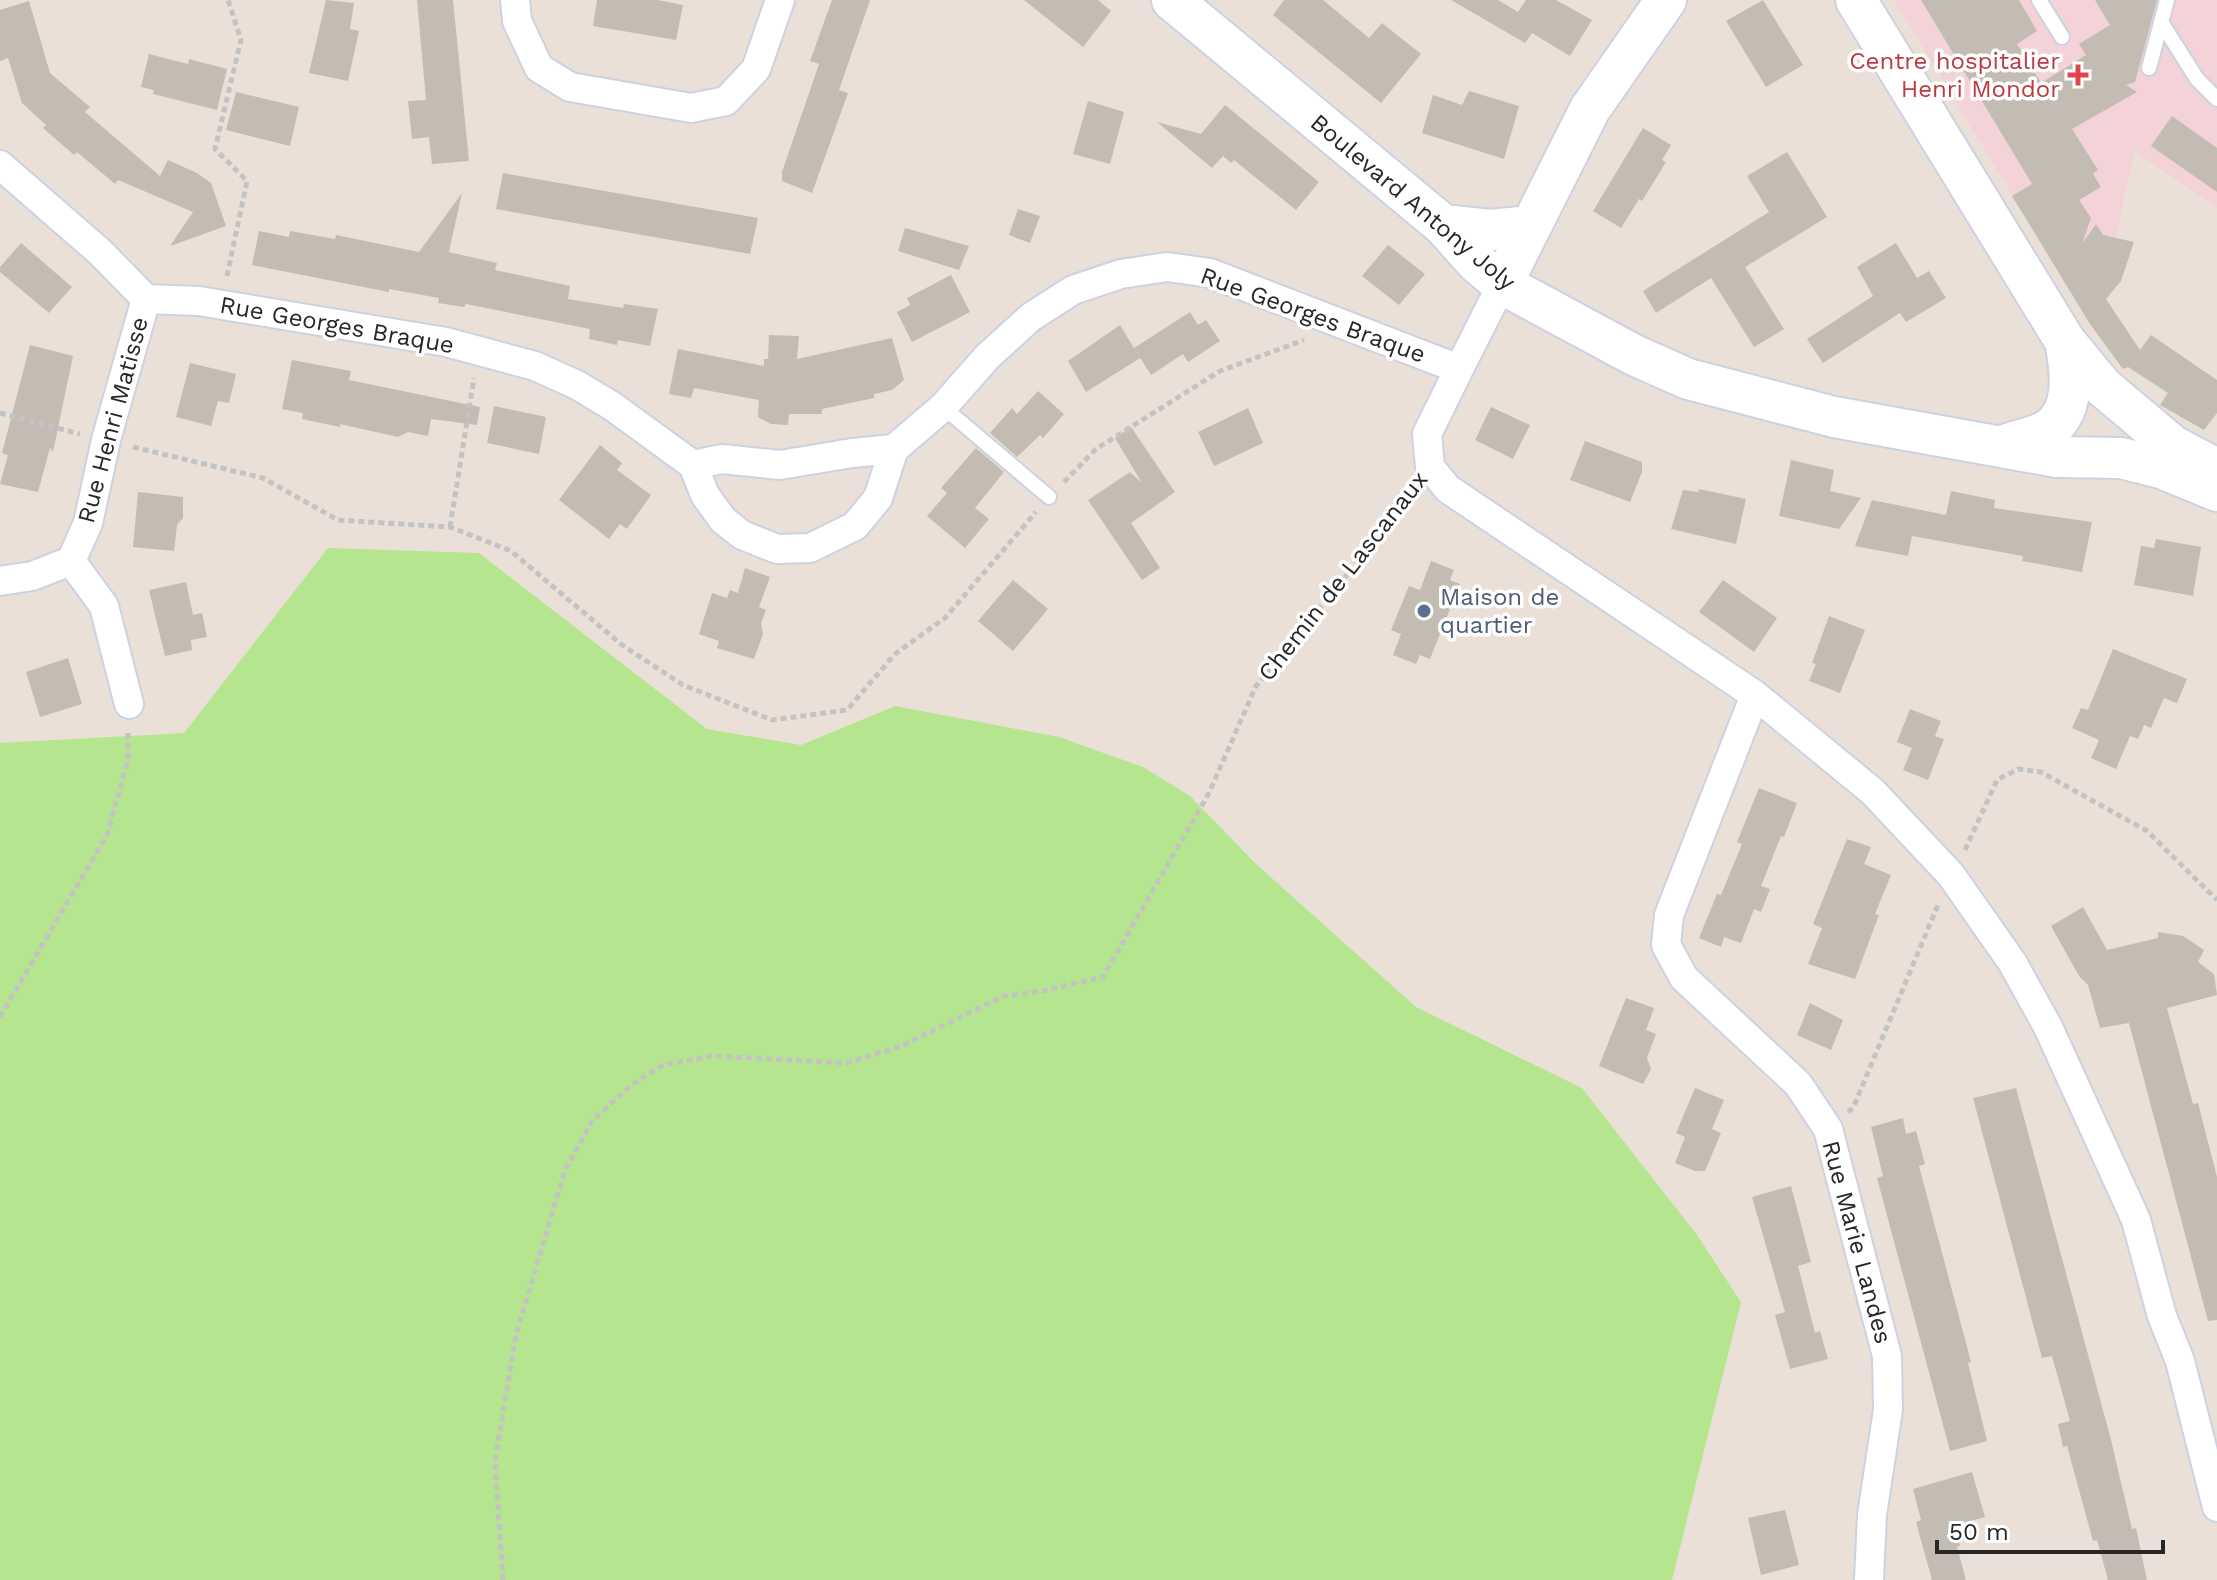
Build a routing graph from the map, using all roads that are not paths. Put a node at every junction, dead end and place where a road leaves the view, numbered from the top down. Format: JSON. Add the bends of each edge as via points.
{"nodes":[{"id":1,"x":515,"y":0,"type":"edge"},
{"id":2,"x":780,"y":0,"type":"edge"},
{"id":3,"x":1172,"y":0,"type":"edge"},
{"id":4,"x":1856,"y":0,"type":"edge"},
{"id":5,"x":2039,"y":0,"type":"edge"},
{"id":6,"x":2167,"y":0,"type":"edge"},
{"id":7,"x":1652,"y":5,"type":"edge"},
{"id":8,"x":2161,"y":22,"type":"junction"},
{"id":9,"x":2062,"y":37,"type":"dead end"},
{"id":10,"x":2149,"y":68,"type":"dead end"},
{"id":11,"x":2217,"y":99,"type":"edge"},
{"id":12,"x":0,"y":165,"type":"edge"},
{"id":13,"x":1443,"y":225,"type":"junction"},
{"id":14,"x":1526,"y":236,"type":"junction"},
{"id":15,"x":1502,"y":284,"type":"junction"},
{"id":16,"x":146,"y":299,"type":"junction"},
{"id":17,"x":1559,"y":316,"type":"junction"},
{"id":18,"x":2065,"y":341,"type":"junction"},
{"id":19,"x":1459,"y":369,"type":"junction"},
{"id":20,"x":943,"y":407,"type":"junction"},
{"id":21,"x":2002,"y":446,"type":"junction"},
{"id":22,"x":894,"y":449,"type":"junction"},
{"id":23,"x":693,"y":465,"type":"junction"},
{"id":24,"x":2217,"y":468,"type":"edge"},
{"id":25,"x":2217,"y":491,"type":"edge"},
{"id":26,"x":1049,"y":497,"type":"dead end"},
{"id":27,"x":71,"y":561,"type":"junction"},
{"id":28,"x":0,"y":581,"type":"edge"},
{"id":29,"x":1755,"y":695,"type":"junction"},
{"id":30,"x":129,"y":704,"type":"road end"},
{"id":31,"x":2217,"y":1507,"type":"edge"},
{"id":32,"x":1869,"y":1580,"type":"edge"}],
"edges":[{"from":1,"to":2,"type":"street","via":[[517,21],[539,68],[570,87],[691,108],[726,101],[756,69]]},
{"from":3,"to":13,"type":"street","name":"Boulevard Antony Joly"},
{"from":4,"to":18,"type":"street"},
{"from":5,"to":9,"type":"lane"},
{"from":6,"to":8,"type":"lane"},
{"from":7,"to":14,"type":"street","via":[[1590,109]]},
{"from":8,"to":10,"type":"lane"},
{"from":8,"to":11,"type":"lane","via":[[2197,79]]},
{"from":12,"to":16,"type":"street"},
{"from":13,"to":14,"type":"street"},
{"from":13,"to":15,"type":"street","name":"Boulevard Antony Joly"},
{"from":14,"to":15,"type":"street"},
{"from":14,"to":17,"type":"street","via":[[1538,284]]},
{"from":15,"to":17,"type":"street","name":"Boulevard Antony Joly"},
{"from":15,"to":19,"type":"street"},
{"from":16,"to":23,"type":"street","name":"Rue Georges Braque","via":[[221,305],[478,350],[535,366],[612,406]]},
{"from":16,"to":27,"type":"street","name":"Rue Henri Matisse","via":[[88,523]]},
{"from":17,"to":21,"type":"street","name":"Boulevard Antony Joly","via":[[1688,379],[1834,417]]},
{"from":18,"to":21,"type":"street","name":"Boulevard Antony Joly","via":[[2070,386],[2053,426]]},
{"from":18,"to":24,"type":"street","via":[[2103,387],[2173,446]]},
{"from":19,"to":20,"type":"street","name":"Rue Georges Braque","via":[[1210,273],[1167,267],[1121,274],[1073,290],[1031,317]]},
{"from":19,"to":29,"type":"street","name":"Chemin de Lascanaux","via":[[1427,434],[1430,467],[1448,489]]},
{"from":20,"to":22,"type":"street","name":"Rue Georges Braque"},
{"from":20,"to":26,"type":"lane"},
{"from":21,"to":25,"type":"street","name":"Boulevard Antony Joly","via":[[2057,457],[2121,458]]},
{"from":22,"to":23,"type":"street","via":[[780,465],[722,459]]},
{"from":22,"to":23,"type":"street","name":"Rue Georges Braque","via":[[878,498],[855,526],[810,548],[777,549],[742,535],[705,495]]},
{"from":27,"to":28,"type":"street"},
{"from":27,"to":30,"type":"street","via":[[104,606]]},
{"from":29,"to":31,"type":"street","via":[[1873,792],[1951,875],[2012,962],[2048,1027],[2136,1220],[2180,1361]]},
{"from":29,"to":32,"type":"street","name":"Rue Marie Landes","via":[[1669,915],[1666,945],[1684,978],[1798,1084],[1828,1129],[1887,1356],[1888,1410],[1872,1515]]}]}
